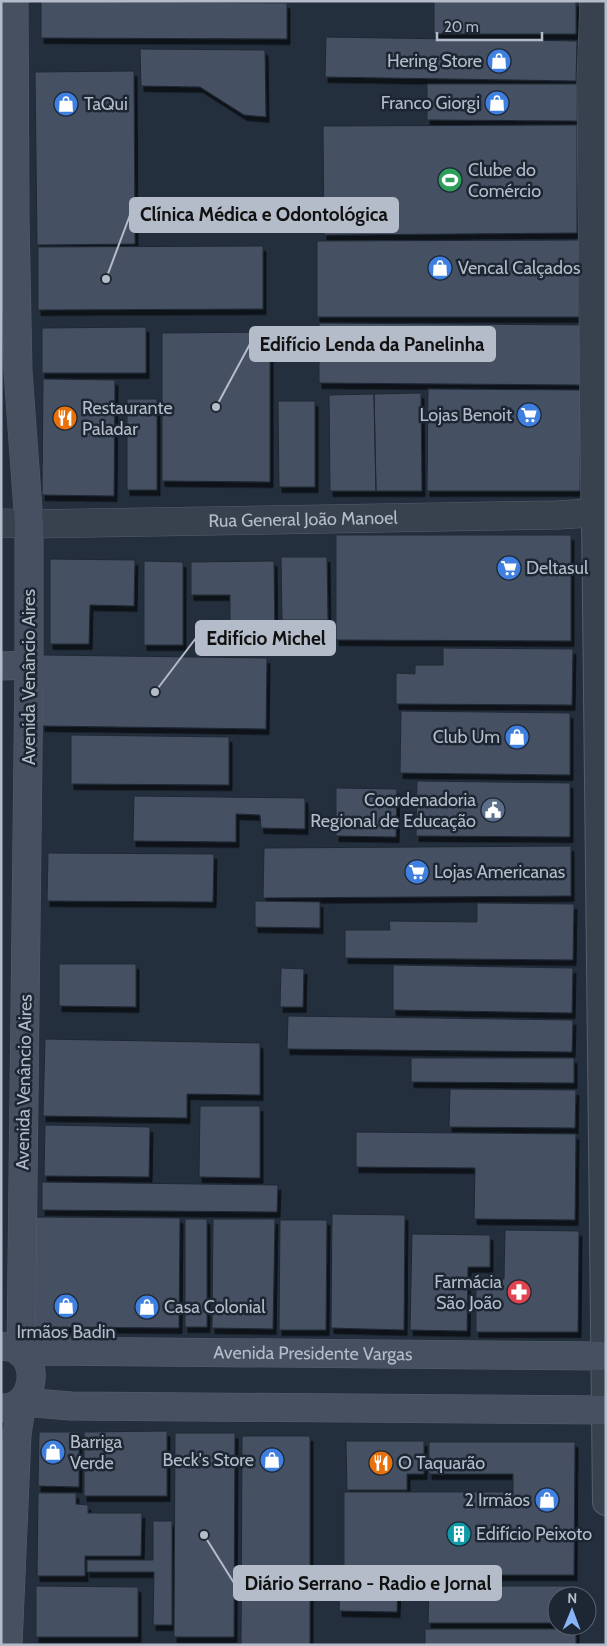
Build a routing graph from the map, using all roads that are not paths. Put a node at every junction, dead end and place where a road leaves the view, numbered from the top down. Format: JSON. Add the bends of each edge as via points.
{"nodes":[{"id":1,"x":14,"y":1,"type":"edge"},
{"id":2,"x":594,"y":1,"type":"edge"},
{"id":3,"x":8,"y":220,"type":"edge"},
{"id":4,"x":9,"y":372,"type":"edge"},
{"id":5,"x":600,"y":512,"type":"edge"},
{"id":6,"x":1,"y":523,"type":"edge"},
{"id":7,"x":29,"y":524,"type":"junction"},
{"id":8,"x":29,"y":665,"type":"junction"},
{"id":9,"x":1,"y":666,"type":"edge"},
{"id":10,"x":11,"y":1350,"type":"edge"},
{"id":11,"x":605,"y":1356,"type":"edge"},
{"id":12,"x":12,"y":1405,"type":"edge"},
{"id":13,"x":605,"y":1410,"type":"edge"},
{"id":14,"x":606,"y":1502,"type":"edge"},
{"id":15,"x":8,"y":1645,"type":"edge"}],
"edges":[{"from":1,"to":3,"type":"main road","name":"Avenida Venâncio Aires"},
{"from":2,"to":5,"type":"street","via":[[591,81]]},
{"from":3,"to":4,"type":"main road","name":"Avenida Venâncio Aires"},
{"from":4,"to":7,"type":"main road","name":"Avenida Venâncio Aires"},
{"from":5,"to":7,"type":"street","name":"Rua General João Manoel"},
{"from":5,"to":11,"type":"street"},
{"from":6,"to":7,"type":"street","name":"Rua General João Manoel"},
{"from":7,"to":8,"type":"main road","name":"Avenida Venâncio Aires"},
{"from":8,"to":9,"type":"main road"},
{"from":8,"to":10,"type":"main road","name":"Avenida Venâncio Aires"},
{"from":10,"to":11,"type":"main road","name":"Avenida Presidente Vargas"},
{"from":10,"to":12,"type":"main road","via":[[28,1361],[31,1374],[30,1390]]},
{"from":11,"to":13,"type":"street"},
{"from":12,"to":13,"type":"main road"},
{"from":12,"to":15,"type":"main road","via":[[17,1434]]},
{"from":13,"to":14,"type":"street"}]}
